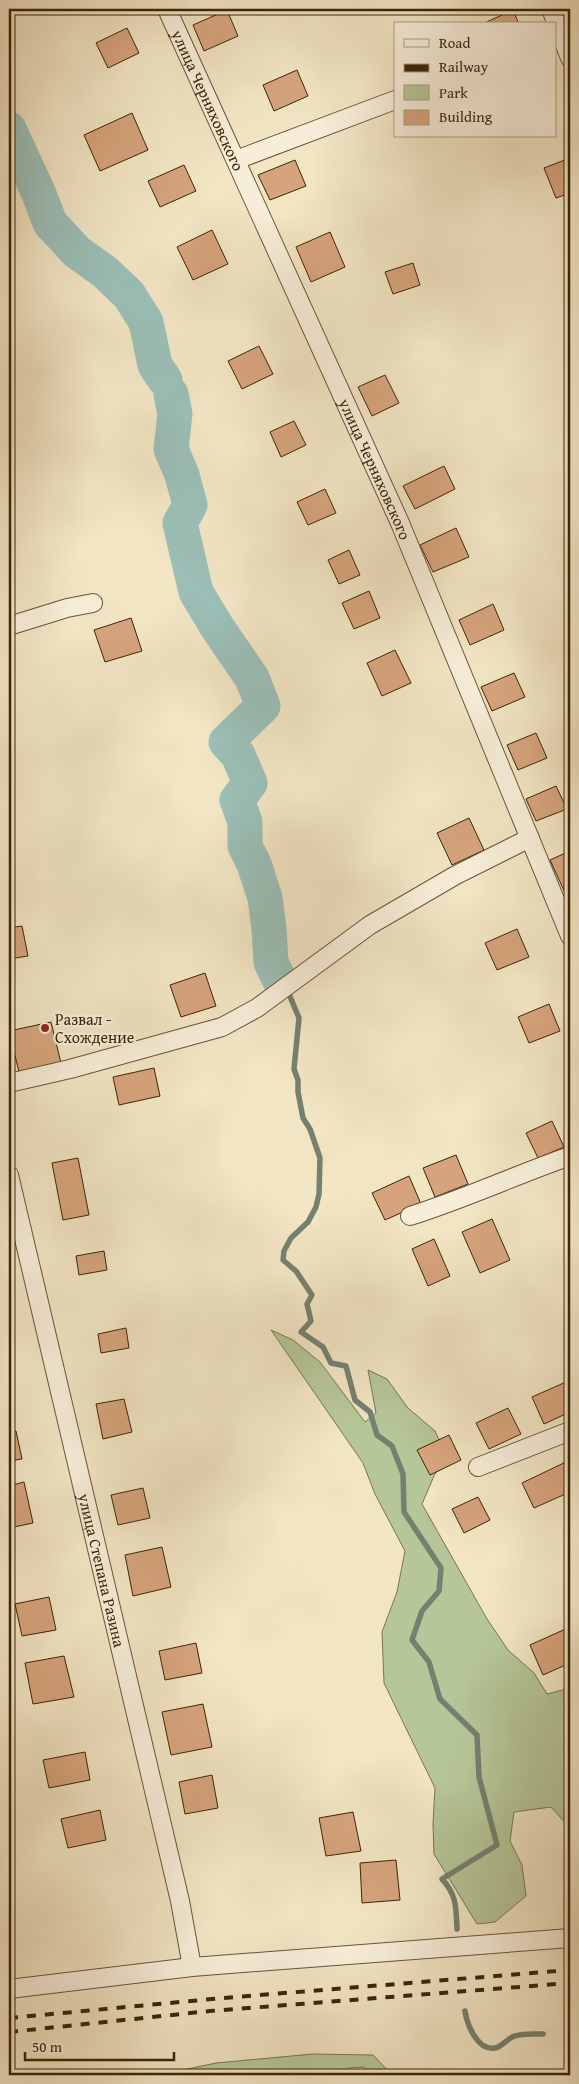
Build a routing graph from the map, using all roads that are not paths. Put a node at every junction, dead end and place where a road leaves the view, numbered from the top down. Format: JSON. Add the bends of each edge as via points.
{"nodes":[{"id":1,"x":167,"y":9,"type":"edge"},
{"id":2,"x":550,"y":9,"type":"edge"},
{"id":3,"x":556,"y":22,"type":"edge"},
{"id":4,"x":556,"y":22,"type":"edge"},
{"id":5,"x":562,"y":36,"type":"edge"},
{"id":6,"x":570,"y":58,"type":"edge"},
{"id":7,"x":394,"y":100,"type":"edge"},
{"id":8,"x":236,"y":160,"type":"junction"},
{"id":9,"x":93,"y":603,"type":"dead end"},
{"id":10,"x":9,"y":626,"type":"edge"},
{"id":11,"x":530,"y":838,"type":"junction"},
{"id":12,"x":570,"y":936,"type":"edge"},
{"id":13,"x":9,"y":1083,"type":"edge"},
{"id":14,"x":570,"y":1156,"type":"edge"},
{"id":15,"x":9,"y":1175,"type":"edge"},
{"id":16,"x":410,"y":1216,"type":"dead end"},
{"id":17,"x":570,"y":1431,"type":"edge"},
{"id":18,"x":478,"y":1467,"type":"dead end"},
{"id":19,"x":570,"y":1938,"type":"edge"},
{"id":20,"x":192,"y":1967,"type":"junction"},
{"id":21,"x":9,"y":1989,"type":"edge"}],
"edges":[{"from":1,"to":8,"type":"street","name":"улица Черняховского"},
{"from":2,"to":3,"type":"street"},
{"from":4,"to":5,"type":"street"},
{"from":5,"to":6,"type":"street"},
{"from":7,"to":8,"type":"street"},
{"from":8,"to":11,"type":"street","name":"улица Черняховского","via":[[400,523]]},
{"from":9,"to":10,"type":"street"},
{"from":11,"to":12,"type":"street","name":"улица Черняховского"},
{"from":11,"to":13,"type":"street","via":[[456,875],[370,925],[257,1008],[222,1027]]},
{"from":14,"to":16,"type":"street","via":[[518,1174],[450,1204]]},
{"from":15,"to":20,"type":"street","name":"улица Степана Разина","via":[[178,1892]]},
{"from":17,"to":18,"type":"street"},
{"from":19,"to":20,"type":"street"},
{"from":20,"to":21,"type":"street"}]}
